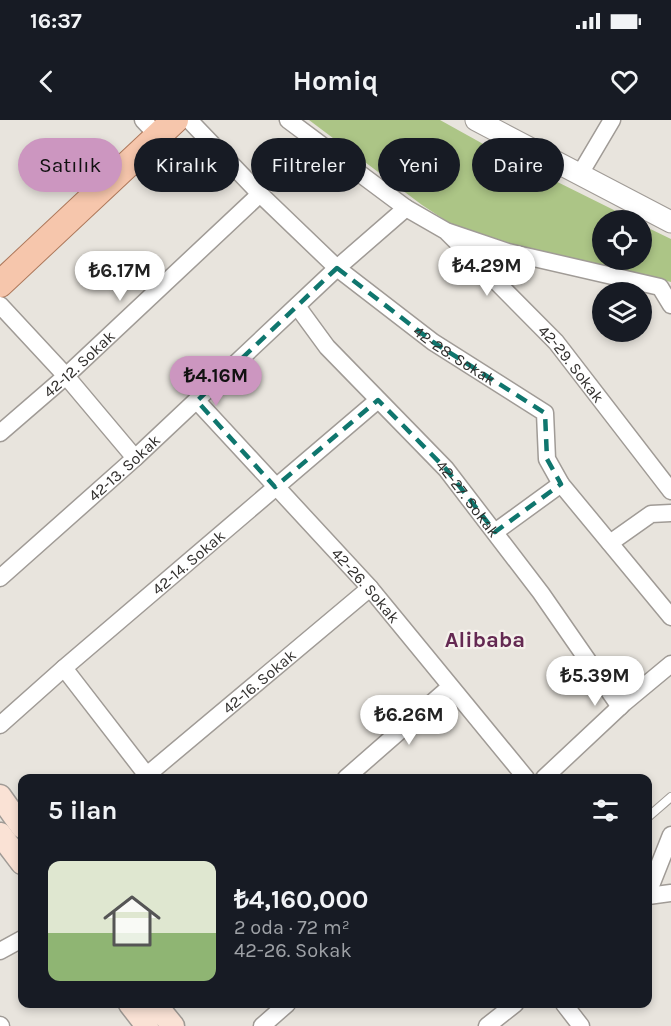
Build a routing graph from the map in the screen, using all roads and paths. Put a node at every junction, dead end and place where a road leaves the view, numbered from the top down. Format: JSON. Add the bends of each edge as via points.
{"nodes":[{"id":1,"x":189,"y":120,"type":"edge"},
{"id":2,"x":288,"y":120,"type":"edge"},
{"id":3,"x":477,"y":120,"type":"edge"},
{"id":4,"x":612,"y":120,"type":"edge"},
{"id":5,"x":159,"y":125,"type":"edge"},
{"id":6,"x":580,"y":174,"type":"junction"},
{"id":7,"x":260,"y":194,"type":"junction"},
{"id":8,"x":406,"y":208,"type":"junction"},
{"id":9,"x":671,"y":222,"type":"edge"},
{"id":10,"x":446,"y":231,"type":"junction"},
{"id":11,"x":337,"y":268,"type":"junction"},
{"id":12,"x":0,"y":284,"type":"edge"},
{"id":13,"x":665,"y":288,"type":"edge"},
{"id":14,"x":0,"y":305,"type":"edge"},
{"id":15,"x":671,"y":305,"type":"edge"},
{"id":16,"x":297,"y":306,"type":"junction"},
{"id":17,"x":66,"y":376,"type":"junction"},
{"id":18,"x":378,"y":400,"type":"junction"},
{"id":19,"x":196,"y":401,"type":"junction"},
{"id":20,"x":0,"y":433,"type":"edge"},
{"id":21,"x":135,"y":458,"type":"junction"},
{"id":22,"x":561,"y":484,"type":"junction"},
{"id":23,"x":275,"y":487,"type":"junction"},
{"id":24,"x":671,"y":491,"type":"edge"},
{"id":25,"x":671,"y":513,"type":"edge"},
{"id":26,"x":495,"y":532,"type":"junction"},
{"id":27,"x":610,"y":543,"type":"junction"},
{"id":28,"x":0,"y":578,"type":"edge"},
{"id":29,"x":370,"y":588,"type":"junction"},
{"id":30,"x":671,"y":617,"type":"edge"},
{"id":31,"x":671,"y":664,"type":"edge"},
{"id":32,"x":64,"y":668,"type":"junction"},
{"id":33,"x":450,"y":687,"type":"junction"},
{"id":34,"x":620,"y":706,"type":"junction"},
{"id":35,"x":0,"y":725,"type":"edge"},
{"id":36,"x":146,"y":774,"type":"edge"},
{"id":37,"x":152,"y":774,"type":"edge"},
{"id":38,"x":351,"y":774,"type":"edge"},
{"id":39,"x":523,"y":774,"type":"edge"},
{"id":40,"x":548,"y":774,"type":"edge"},
{"id":41,"x":0,"y":796,"type":"edge"},
{"id":42,"x":671,"y":797,"type":"edge"},
{"id":43,"x":652,"y":814,"type":"edge"},
{"id":44,"x":18,"y":821,"type":"edge"},
{"id":45,"x":0,"y":834,"type":"edge"},
{"id":46,"x":671,"y":835,"type":"edge"},
{"id":47,"x":18,"y":857,"type":"edge"},
{"id":48,"x":652,"y":884,"type":"edge"},
{"id":49,"x":671,"y":893,"type":"edge"},
{"id":50,"x":652,"y":894,"type":"edge"},
{"id":51,"x":18,"y":941,"type":"edge"},
{"id":52,"x":0,"y":951,"type":"edge"},
{"id":53,"x":133,"y":1008,"type":"edge"},
{"id":54,"x":158,"y":1008,"type":"edge"},
{"id":55,"x":282,"y":1008,"type":"edge"},
{"id":56,"x":510,"y":1008,"type":"edge"},
{"id":57,"x":567,"y":1008,"type":"edge"},
{"id":58,"x":147,"y":1026,"type":"edge"},
{"id":59,"x":173,"y":1026,"type":"edge"},
{"id":60,"x":262,"y":1026,"type":"edge"},
{"id":61,"x":487,"y":1026,"type":"edge"},
{"id":62,"x":581,"y":1026,"type":"edge"}],
"edges":[{"from":1,"to":7,"type":"street","name":"42-28. Sokak"},
{"from":2,"to":8,"type":"street","name":"42-29. Sokak"},
{"from":3,"to":6,"type":"street"},
{"from":4,"to":6,"type":"street"},
{"from":5,"to":12,"type":"main road"},
{"from":6,"to":9,"type":"street"},
{"from":7,"to":11,"type":"street","name":"42-28. Sokak"},
{"from":7,"to":17,"type":"street","name":"42-12. Sokak"},
{"from":8,"to":10,"type":"street","name":"42-29. Sokak"},
{"from":8,"to":11,"type":"street","name":"42-13. Sokak"},
{"from":10,"to":13,"type":"street","via":[[508,252]]},
{"from":10,"to":24,"type":"street","name":"42-29. Sokak","via":[[556,342]]},
{"from":11,"to":16,"type":"street","name":"42-13. Sokak"},
{"from":11,"to":22,"type":"street","name":"42-28. Sokak","via":[[433,342],[545,412],[547,459]]},
{"from":13,"to":15,"type":"street"},
{"from":14,"to":17,"type":"street"},
{"from":16,"to":18,"type":"street","name":"42-27. Sokak","via":[[327,347]]},
{"from":16,"to":19,"type":"street","name":"42-13. Sokak"},
{"from":17,"to":20,"type":"street","name":"42-12. Sokak"},
{"from":17,"to":21,"type":"street"},
{"from":18,"to":23,"type":"street","name":"42-14. Sokak"},
{"from":18,"to":26,"type":"street","name":"42-27. Sokak","via":[[446,469]]},
{"from":19,"to":21,"type":"street","name":"42-13. Sokak"},
{"from":19,"to":23,"type":"street","name":"42-26. Sokak"},
{"from":21,"to":28,"type":"street","name":"42-13. Sokak"},
{"from":22,"to":26,"type":"street"},
{"from":22,"to":27,"type":"street","name":"42-28. Sokak"},
{"from":23,"to":29,"type":"street","name":"42-26. Sokak"},
{"from":23,"to":32,"type":"street","name":"42-14. Sokak"},
{"from":25,"to":27,"type":"street","via":[[651,514]]},
{"from":26,"to":34,"type":"street","name":"42-27. Sokak"},
{"from":27,"to":30,"type":"street","name":"42-28. Sokak"},
{"from":29,"to":33,"type":"street","name":"42-26. Sokak"},
{"from":29,"to":37,"type":"street","name":"42-16. Sokak"},
{"from":31,"to":34,"type":"street"},
{"from":32,"to":35,"type":"street","name":"42-14. Sokak"},
{"from":32,"to":36,"type":"street"},
{"from":33,"to":38,"type":"street"},
{"from":33,"to":39,"type":"street","name":"42-26. Sokak"},
{"from":34,"to":40,"type":"street"},
{"from":41,"to":44,"type":"main road"},
{"from":42,"to":43,"type":"lane"},
{"from":45,"to":47,"type":"main road"},
{"from":46,"to":48,"type":"street"},
{"from":49,"to":50,"type":"street"},
{"from":51,"to":52,"type":"street"},
{"from":53,"to":58,"type":"main road"},
{"from":54,"to":59,"type":"main road"},
{"from":55,"to":60,"type":"street"},
{"from":56,"to":61,"type":"street"},
{"from":57,"to":62,"type":"street"}]}
